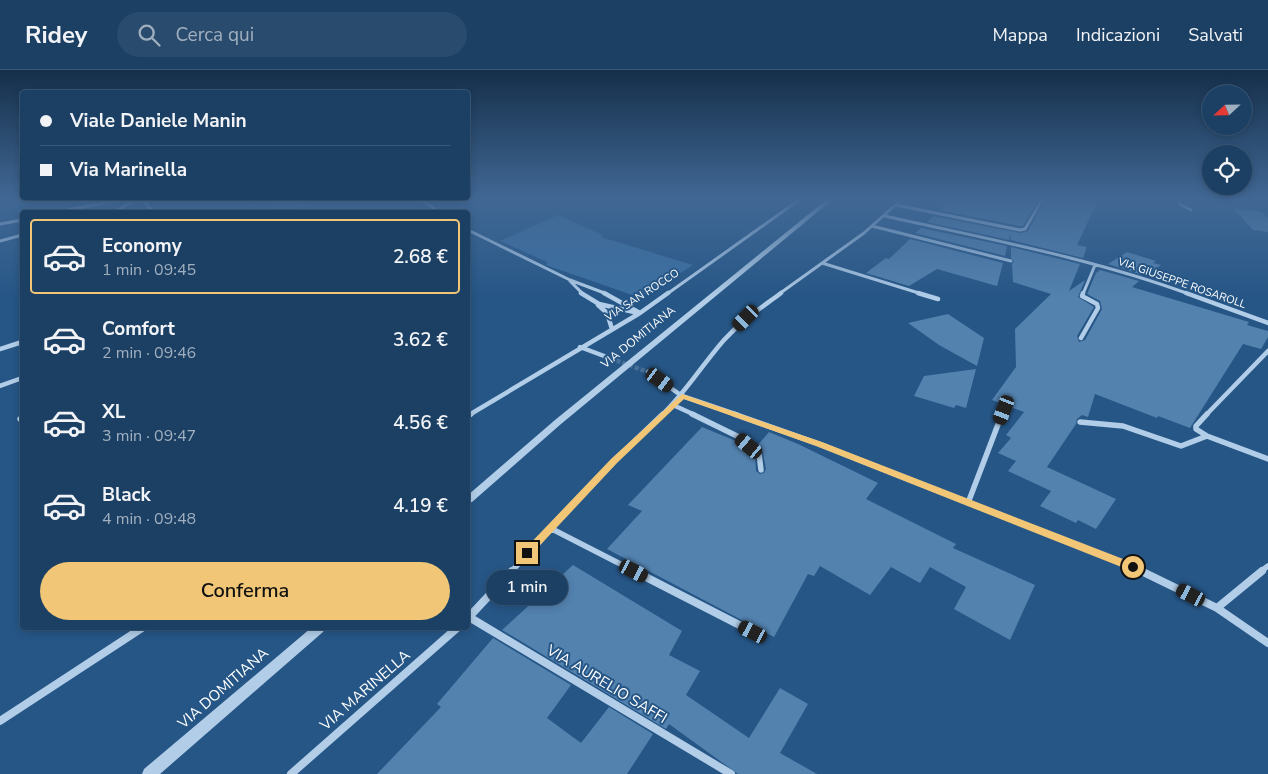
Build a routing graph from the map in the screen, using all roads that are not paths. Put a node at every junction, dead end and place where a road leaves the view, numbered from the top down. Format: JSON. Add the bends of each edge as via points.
{"nodes":[{"id":1,"x":474,"y":233,"type":"edge"},
{"id":2,"x":752,"y":233,"type":"edge"},
{"id":3,"x":788,"y":233,"type":"edge"},
{"id":4,"x":863,"y":233,"type":"edge"},
{"id":5,"x":898,"y":233,"type":"edge"},
{"id":6,"x":957,"y":233,"type":"edge"},
{"id":7,"x":20,"y":235,"type":"edge"},
{"id":8,"x":0,"y":240,"type":"edge"},
{"id":9,"x":1010,"y":262,"type":"dead end"},
{"id":10,"x":822,"y":263,"type":"junction"},
{"id":11,"x":1095,"y":265,"type":"junction"},
{"id":12,"x":570,"y":280,"type":"junction"},
{"id":13,"x":938,"y":299,"type":"dead end"},
{"id":14,"x":597,"y":305,"type":"junction"},
{"id":15,"x":640,"y":313,"type":"junction"},
{"id":16,"x":1268,"y":323,"type":"edge"},
{"id":17,"x":612,"y":329,"type":"junction"},
{"id":18,"x":1081,"y":338,"type":"dead end"},
{"id":19,"x":20,"y":343,"type":"edge"},
{"id":20,"x":580,"y":347,"type":"junction"},
{"id":21,"x":0,"y":349,"type":"edge"},
{"id":22,"x":1268,"y":351,"type":"edge"},
{"id":23,"x":604,"y":356,"type":"tunnel mouth"},
{"id":24,"x":648,"y":372,"type":"tunnel mouth"},
{"id":25,"x":20,"y":379,"type":"edge"},
{"id":26,"x":0,"y":386,"type":"edge"},
{"id":27,"x":682,"y":396,"type":"junction"},
{"id":28,"x":673,"y":405,"type":"junction"},
{"id":29,"x":1004,"y":410,"type":"dead end"},
{"id":30,"x":470,"y":415,"type":"edge"},
{"id":31,"x":1080,"y":422,"type":"dead end"},
{"id":32,"x":1207,"y":436,"type":"junction"},
{"id":33,"x":1268,"y":459,"type":"edge"},
{"id":34,"x":761,"y":470,"type":"dead end"},
{"id":35,"x":470,"y":498,"type":"edge"},
{"id":36,"x":968,"y":503,"type":"junction"},
{"id":37,"x":550,"y":528,"type":"junction"},
{"id":38,"x":1268,"y":566,"type":"edge"},
{"id":39,"x":1217,"y":608,"type":"junction"},
{"id":40,"x":470,"y":616,"type":"edge"},
{"id":41,"x":470,"y":619,"type":"edge"},
{"id":42,"x":139,"y":630,"type":"edge"},
{"id":43,"x":317,"y":630,"type":"edge"},
{"id":44,"x":455,"y":630,"type":"edge"},
{"id":45,"x":753,"y":632,"type":"dead end"},
{"id":46,"x":1268,"y":643,"type":"edge"},
{"id":47,"x":0,"y":721,"type":"edge"},
{"id":48,"x":149,"y":774,"type":"edge"},
{"id":49,"x":291,"y":774,"type":"edge"},
{"id":50,"x":731,"y":774,"type":"edge"}],
"edges":[{"from":1,"to":12,"type":"street"},
{"from":2,"to":15,"type":"street","name":"VIA SAN ROCCO"},
{"from":3,"to":35,"type":"street","name":"VIA DOMITIANA"},
{"from":4,"to":10,"type":"street"},
{"from":5,"to":9,"type":"street"},
{"from":6,"to":11,"type":"street","name":"VIA GIUSEPPE ROSAROLL"},
{"from":7,"to":8,"type":"street"},
{"from":10,"to":13,"type":"street"},
{"from":10,"to":27,"type":"street","via":[[746,318],[723,340]]},
{"from":11,"to":16,"type":"street","name":"VIA GIUSEPPE ROSAROLL","via":[[1156,282]]},
{"from":11,"to":18,"type":"street","via":[[1082,296],[1097,304],[1098,308]]},
{"from":12,"to":14,"type":"street","via":[[584,298]]},
{"from":12,"to":15,"type":"street","via":[[601,291]]},
{"from":14,"to":15,"type":"street"},
{"from":14,"to":17,"type":"street","via":[[607,313]]},
{"from":15,"to":17,"type":"street","name":"VIA SAN ROCCO"},
{"from":17,"to":20,"type":"street","name":"VIA SAN ROCCO"},
{"from":19,"to":21,"type":"street"},
{"from":20,"to":23,"type":"street"},
{"from":20,"to":30,"type":"street","name":"VIA SAN ROCCO"},
{"from":22,"to":32,"type":"street","via":[[1196,426]]},
{"from":24,"to":27,"type":"street"},
{"from":25,"to":26,"type":"street"},
{"from":27,"to":28,"type":"street"},
{"from":27,"to":36,"type":"street","via":[[819,444]]},
{"from":28,"to":34,"type":"street","via":[[739,437],[759,454]]},
{"from":28,"to":37,"type":"street"},
{"from":29,"to":36,"type":"street"},
{"from":31,"to":32,"type":"street","via":[[1123,426],[1181,446]]},
{"from":32,"to":33,"type":"street"},
{"from":36,"to":39,"type":"street","via":[[1133,567]]},
{"from":37,"to":40,"type":"street"},
{"from":37,"to":45,"type":"street"},
{"from":38,"to":39,"type":"street"},
{"from":39,"to":46,"type":"street"},
{"from":41,"to":50,"type":"street","name":"VIA AURELIO SAFFI"},
{"from":42,"to":47,"type":"street"},
{"from":43,"to":48,"type":"street","name":"VIA DOMITIANA"},
{"from":44,"to":49,"type":"street","name":"VIA MARINELLA"}]}
